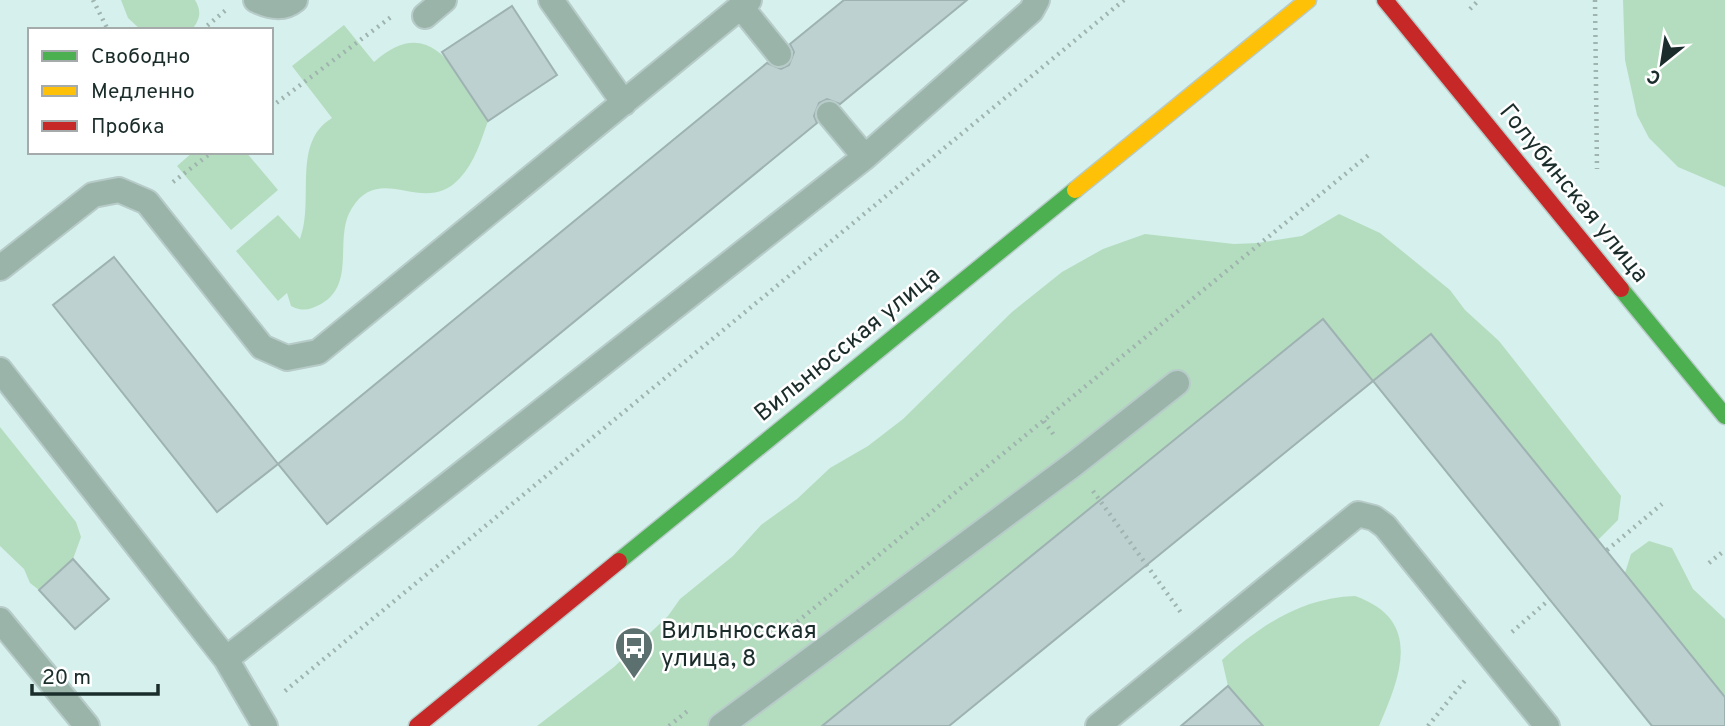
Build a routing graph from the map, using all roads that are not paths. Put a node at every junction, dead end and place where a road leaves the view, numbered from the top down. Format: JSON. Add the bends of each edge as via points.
{"nodes":[{"id":1,"x":256,"y":0,"type":"edge"},
{"id":2,"x":295,"y":0,"type":"edge"},
{"id":3,"x":444,"y":0,"type":"edge"},
{"id":4,"x":551,"y":0,"type":"edge"},
{"id":5,"x":1037,"y":0,"type":"edge"},
{"id":6,"x":1308,"y":0,"type":"edge"},
{"id":7,"x":1385,"y":0,"type":"edge"},
{"id":8,"x":745,"y":4,"type":"edge"},
{"id":9,"x":414,"y":12,"type":"road end"},
{"id":10,"x":779,"y":54,"type":"dead end"},
{"id":11,"x":624,"y":103,"type":"junction"},
{"id":12,"x":829,"y":114,"type":"dead end"},
{"id":13,"x":864,"y":157,"type":"junction"},
{"id":14,"x":0,"y":268,"type":"edge"},
{"id":15,"x":0,"y":370,"type":"edge"},
{"id":16,"x":1177,"y":383,"type":"dead end"},
{"id":17,"x":1725,"y":416,"type":"edge"},
{"id":18,"x":0,"y":620,"type":"edge"},
{"id":19,"x":226,"y":659,"type":"junction"},
{"id":20,"x":261,"y":720,"type":"edge"},
{"id":21,"x":87,"y":726,"type":"edge"},
{"id":22,"x":417,"y":726,"type":"edge"},
{"id":23,"x":720,"y":726,"type":"edge"},
{"id":24,"x":1098,"y":726,"type":"edge"},
{"id":25,"x":1547,"y":726,"type":"edge"}],
"edges":[{"from":1,"to":2,"type":"lane","via":[[270,6]]},
{"from":3,"to":9,"type":"lane"},
{"from":4,"to":11,"type":"lane"},
{"from":5,"to":13,"type":"lane","via":[[1031,11]]},
{"from":6,"to":22,"type":"street","name":"Вильнюсская улица"},
{"from":7,"to":17,"type":"street","name":"Голубинская улица"},
{"from":8,"to":10,"type":"lane"},
{"from":8,"to":11,"type":"lane"},
{"from":11,"to":14,"type":"lane","via":[[318,352],[288,358],[262,347],[147,202],[119,190],[93,195]]},
{"from":12,"to":13,"type":"lane"},
{"from":13,"to":19,"type":"lane"},
{"from":15,"to":19,"type":"lane"},
{"from":16,"to":23,"type":"lane"},
{"from":18,"to":21,"type":"lane"},
{"from":19,"to":20,"type":"lane"},
{"from":24,"to":25,"type":"lane","via":[[1358,514],[1385,526]]}]}
